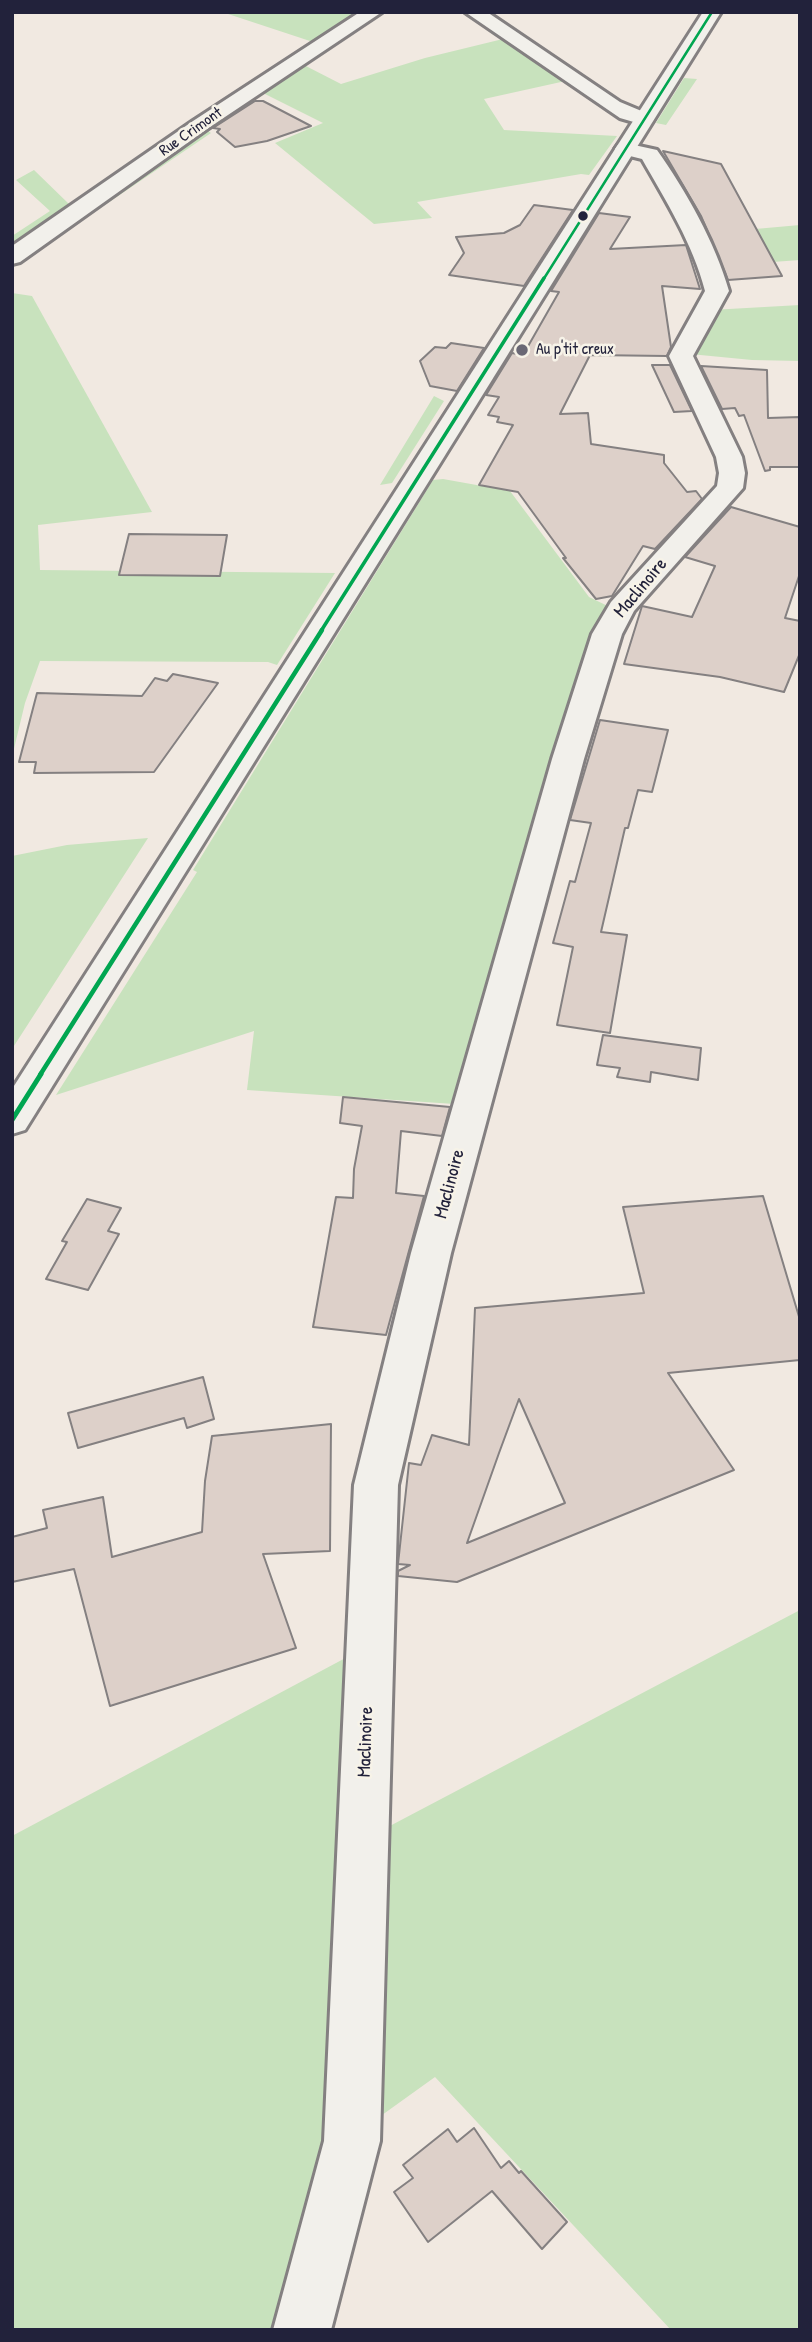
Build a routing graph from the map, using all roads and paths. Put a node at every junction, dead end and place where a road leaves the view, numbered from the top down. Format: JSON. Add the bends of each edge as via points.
{"nodes":[{"id":1,"x":373,"y":12,"type":"edge"},
{"id":2,"x":474,"y":12,"type":"edge"},
{"id":3,"x":712,"y":12,"type":"edge"},
{"id":4,"x":635,"y":134,"type":"junction"},
{"id":5,"x":12,"y":257,"type":"edge"},
{"id":6,"x":12,"y":1119,"type":"edge"},
{"id":7,"x":302,"y":2330,"type":"edge"}],
"edges":[{"from":1,"to":5,"type":"street","name":"Rue Crimont","via":[[223,109]]},
{"from":2,"to":4,"type":"street","via":[[628,114]]},
{"from":3,"to":4,"type":"street"},
{"from":4,"to":6,"type":"street"},
{"from":4,"to":7,"type":"street","name":"Maclinoire","via":[[687,218],[715,280],[717,291],[681,356],[686,377],[727,448],[734,472],[730,488],[621,608],[607,634],[568,759],[432,1253],[376,1485],[352,2141]]}]}
